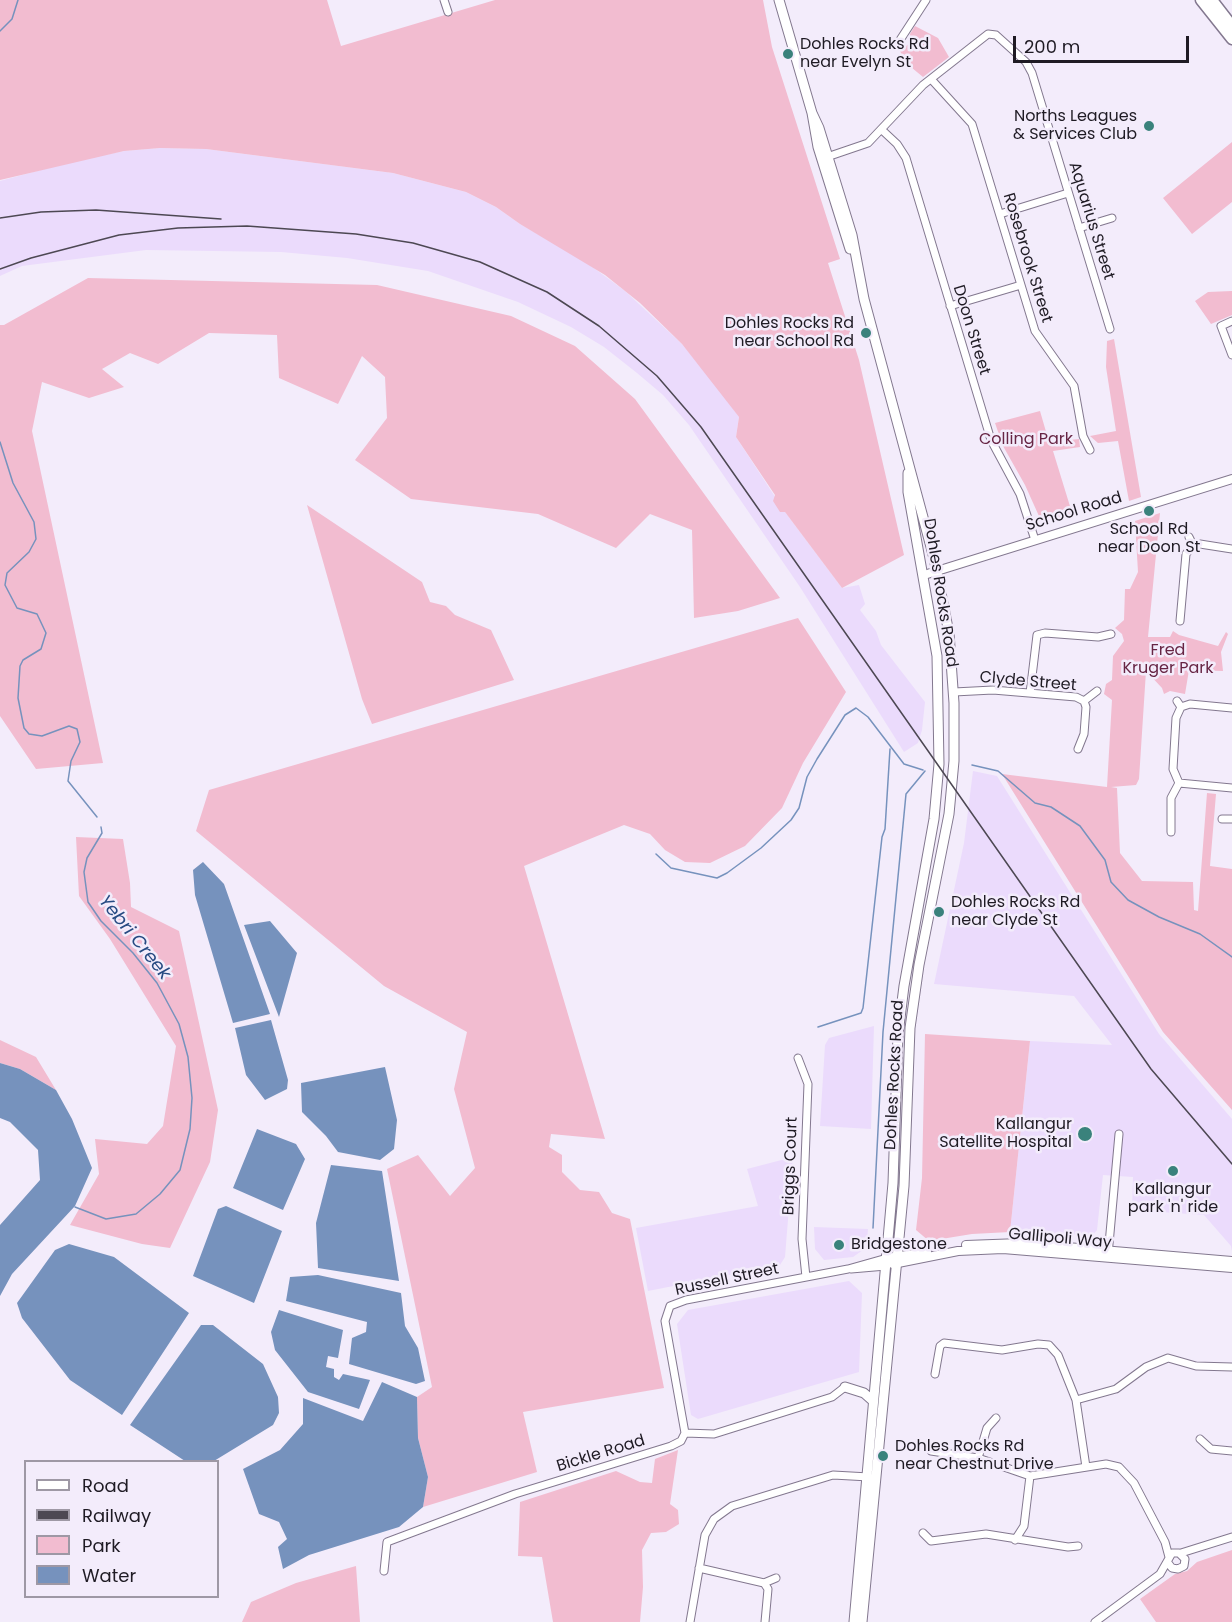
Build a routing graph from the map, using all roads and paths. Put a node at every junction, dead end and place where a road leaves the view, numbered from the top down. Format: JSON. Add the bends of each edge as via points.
{"nodes":[{"id":1,"x":444,"y":0,"type":"edge"},
{"id":2,"x":779,"y":0,"type":"edge"},
{"id":3,"x":926,"y":0,"type":"edge"},
{"id":4,"x":1201,"y":0,"type":"edge"},
{"id":5,"x":1212,"y":0,"type":"edge"},
{"id":6,"x":448,"y":12,"type":"dead end"},
{"id":7,"x":1232,"y":26,"type":"edge"},
{"id":8,"x":1232,"y":39,"type":"edge"},
{"id":9,"x":900,"y":40,"type":"dead end"},
{"id":10,"x":931,"y":80,"type":"junction"},
{"id":11,"x":882,"y":130,"type":"junction"},
{"id":12,"x":825,"y":158,"type":"junction"},
{"id":13,"x":1068,"y":193,"type":"junction"},
{"id":14,"x":1000,"y":214,"type":"junction"},
{"id":15,"x":1112,"y":218,"type":"dead end"},
{"id":16,"x":1079,"y":228,"type":"junction"},
{"id":17,"x":1021,"y":285,"type":"junction"},
{"id":18,"x":950,"y":306,"type":"junction"},
{"id":19,"x":1232,"y":321,"type":"edge"},
{"id":20,"x":1110,"y":329,"type":"dead end"},
{"id":21,"x":1232,"y":355,"type":"edge"},
{"id":22,"x":1090,"y":450,"type":"dead end"},
{"id":23,"x":907,"y":465,"type":"junction"},
{"id":24,"x":1232,"y":479,"type":"edge"},
{"id":25,"x":1188,"y":537,"type":"dead end"},
{"id":26,"x":1035,"y":540,"type":"junction"},
{"id":27,"x":1193,"y":545,"type":"junction"},
{"id":28,"x":1232,"y":549,"type":"edge"},
{"id":29,"x":938,"y":570,"type":"junction"},
{"id":30,"x":924,"y":574,"type":"junction"},
{"id":31,"x":1180,"y":621,"type":"dead end"},
{"id":32,"x":1111,"y":634,"type":"dead end"},
{"id":33,"x":1096,"y":691,"type":"dead end"},
{"id":34,"x":954,"y":692,"type":"junction"},
{"id":35,"x":1030,"y":693,"type":"junction"},
{"id":36,"x":1084,"y":701,"type":"junction"},
{"id":37,"x":1232,"y":708,"type":"edge"},
{"id":38,"x":1078,"y":749,"type":"dead end"},
{"id":39,"x":1179,"y":783,"type":"junction"},
{"id":40,"x":1232,"y":788,"type":"edge"},
{"id":41,"x":1222,"y":819,"type":"dead end"},
{"id":42,"x":1232,"y":819,"type":"edge"},
{"id":43,"x":1171,"y":832,"type":"dead end"},
{"id":44,"x":798,"y":1058,"type":"dead end"},
{"id":45,"x":1119,"y":1134,"type":"dead end"},
{"id":46,"x":1108,"y":1254,"type":"junction"},
{"id":47,"x":897,"y":1259,"type":"junction"},
{"id":48,"x":1232,"y":1261,"type":"edge"},
{"id":49,"x":886,"y":1262,"type":"junction"},
{"id":50,"x":1232,"y":1268,"type":"edge"},
{"id":51,"x":806,"y":1277,"type":"junction"},
{"id":52,"x":1232,"y":1367,"type":"edge"},
{"id":53,"x":935,"y":1374,"type":"dead end"},
{"id":54,"x":845,"y":1387,"type":"joint"},
{"id":55,"x":1076,"y":1400,"type":"junction"},
{"id":56,"x":873,"y":1401,"type":"junction"},
{"id":57,"x":996,"y":1418,"type":"dead end"},
{"id":58,"x":686,"y":1433,"type":"junction"},
{"id":59,"x":1200,"y":1439,"type":"dead end"},
{"id":60,"x":1232,"y":1450,"type":"edge"},
{"id":61,"x":931,"y":1451,"type":"dead end"},
{"id":62,"x":978,"y":1458,"type":"junction"},
{"id":63,"x":1086,"y":1467,"type":"junction"},
{"id":64,"x":1030,"y":1476,"type":"junction"},
{"id":65,"x":871,"y":1478,"type":"junction"},
{"id":66,"x":923,"y":1533,"type":"dead end"},
{"id":67,"x":1232,"y":1537,"type":"edge"},
{"id":68,"x":1015,"y":1540,"type":"junction"},
{"id":69,"x":1165,"y":1542,"type":"junction"},
{"id":70,"x":1078,"y":1546,"type":"dead end"},
{"id":71,"x":1196,"y":1551,"type":"junction"},
{"id":72,"x":1179,"y":1553,"type":"junction"},
{"id":73,"x":1185,"y":1561,"type":"junction"},
{"id":74,"x":1170,"y":1563,"type":"junction"},
{"id":75,"x":699,"y":1568,"type":"junction"},
{"id":76,"x":384,"y":1570,"type":"dead end"},
{"id":77,"x":776,"y":1578,"type":"dead end"},
{"id":78,"x":764,"y":1583,"type":"junction"},
{"id":79,"x":864,"y":1597,"type":"junction"},
{"id":80,"x":1106,"y":1613,"type":"junction"},
{"id":81,"x":690,"y":1622,"type":"edge"},
{"id":82,"x":765,"y":1622,"type":"edge"},
{"id":83,"x":854,"y":1622,"type":"edge"},
{"id":84,"x":862,"y":1622,"type":"edge"},
{"id":85,"x":869,"y":1622,"type":"edge"},
{"id":86,"x":1095,"y":1622,"type":"edge"},
{"id":87,"x":1112,"y":1622,"type":"edge"}],
"edges":[{"from":1,"to":6,"type":"street"},
{"from":2,"to":12,"type":"main road","name":"Dohles Rocks Road"},
{"from":3,"to":9,"type":"street"},
{"from":4,"to":8,"type":"highway"},
{"from":5,"to":7,"type":"highway"},
{"from":10,"to":11,"type":"street"},
{"from":10,"to":13,"type":"street","name":"Aquarius Street","via":[[992,33],[1030,68]]},
{"from":10,"to":14,"type":"street","name":"Rosebrook Street","via":[[970,120]]},
{"from":11,"to":12,"type":"street","via":[[865,145]]},
{"from":11,"to":18,"type":"street","name":"Doon Street","via":[[906,158]]},
{"from":12,"to":23,"type":"main road","name":"Dohles Rocks Road"},
{"from":13,"to":14,"type":"street"},
{"from":13,"to":16,"type":"street","name":"Aquarius Street"},
{"from":14,"to":17,"type":"street","name":"Rosebrook Street"},
{"from":15,"to":16,"type":"street"},
{"from":16,"to":20,"type":"street","name":"Aquarius Street"},
{"from":17,"to":18,"type":"street"},
{"from":17,"to":22,"type":"street","name":"Rosebrook Street","via":[[1037,336],[1074,386],[1083,436]]},
{"from":18,"to":26,"type":"street","name":"Doon Street","via":[[991,440],[1020,494]]},
{"from":19,"to":21,"type":"street","via":[[1221,326]]},
{"from":23,"to":29,"type":"main road","name":"Dohles Rocks Road","via":[[918,490]]},
{"from":23,"to":30,"type":"main road","name":"Dohles Rocks Road","via":[[908,492]]},
{"from":24,"to":26,"type":"street","name":"School Road"},
{"from":25,"to":27,"type":"street"},
{"from":26,"to":29,"type":"street","name":"School Road"},
{"from":27,"to":28,"type":"street"},
{"from":27,"to":31,"type":"street","via":[[1187,552]]},
{"from":29,"to":30,"type":"street","name":"School Road"},
{"from":29,"to":34,"type":"main road","name":"Dohles Rocks Road"},
{"from":30,"to":49,"type":"main road","name":"Dohles Rocks Road","via":[[938,666],[939,764],[932,830],[899,1026],[895,1162]]},
{"from":32,"to":35,"type":"street","via":[[1039,634],[1034,641]]},
{"from":33,"to":36,"type":"street","name":"Clyde Street"},
{"from":34,"to":35,"type":"street","name":"Clyde Street"},
{"from":34,"to":47,"type":"main road","name":"Dohles Rocks Road","via":[[949,814],[910,1028],[905,1174]]},
{"from":35,"to":36,"type":"street","name":"Clyde Street"},
{"from":36,"to":38,"type":"street","via":[[1084,734]]},
{"from":37,"to":39,"type":"street","via":[[1179,704],[1173,769]]},
{"from":39,"to":40,"type":"street"},
{"from":39,"to":43,"type":"street","via":[[1171,798]]},
{"from":41,"to":42,"type":"street"},
{"from":44,"to":51,"type":"street","name":"Briggs Court","via":[[808,1084],[801,1246]]},
{"from":45,"to":46,"type":"street"},
{"from":46,"to":47,"type":"street","name":"Gallipoli Way","via":[[991,1249]]},
{"from":46,"to":48,"type":"street","name":"Gallipoli Way"},
{"from":46,"to":50,"type":"street","name":"Gallipoli Way"},
{"from":47,"to":49,"type":"street","name":"Gallipoli Way"},
{"from":47,"to":65,"type":"main road","name":"Dohles Rocks Road"},
{"from":49,"to":51,"type":"street","name":"Russell Street"},
{"from":49,"to":56,"type":"main road","name":"Dohles Rocks Road"},
{"from":51,"to":58,"type":"street","name":"Russell Street","via":[[686,1300],[668,1308],[665,1321]]},
{"from":52,"to":55,"type":"street","via":[[1196,1366],[1168,1358],[1146,1367],[1116,1389]]},
{"from":53,"to":55,"type":"street","via":[[940,1346],[944,1343],[1002,1350],[1049,1345],[1058,1355]]},
{"from":54,"to":56,"type":"main road","via":[[864,1393]]},
{"from":54,"to":58,"type":"street","via":[[832,1397],[711,1435]]},
{"from":55,"to":63,"type":"street"},
{"from":56,"to":65,"type":"main road","name":"Dohles Rocks Road"},
{"from":57,"to":62,"type":"street","via":[[987,1428]]},
{"from":58,"to":76,"type":"street","name":"Bickle Road","via":[[681,1442],[671,1446],[515,1494],[387,1542]]},
{"from":59,"to":60,"type":"street","via":[[1211,1449]]},
{"from":61,"to":62,"type":"street"},
{"from":62,"to":64,"type":"street"},
{"from":63,"to":64,"type":"street"},
{"from":63,"to":69,"type":"street","via":[[1109,1464],[1124,1471]]},
{"from":64,"to":68,"type":"street","via":[[1024,1526]]},
{"from":65,"to":75,"type":"street","via":[[833,1475],[732,1506],[714,1519],[705,1535]]},
{"from":65,"to":79,"type":"main road","name":"Dohles Rocks Road"},
{"from":65,"to":83,"type":"main road","name":"Dohles Rocks Road"},
{"from":66,"to":68,"type":"street","via":[[931,1541],[986,1534]]},
{"from":67,"to":71,"type":"street"},
{"from":68,"to":70,"type":"street"},
{"from":69,"to":72,"type":"street"},
{"from":69,"to":74,"type":"street"},
{"from":71,"to":72,"type":"street"},
{"from":71,"to":73,"type":"street"},
{"from":72,"to":73,"type":"street"},
{"from":72,"to":74,"type":"street"},
{"from":73,"to":74,"type":"street","via":[[1181,1568]]},
{"from":74,"to":80,"type":"street"},
{"from":75,"to":78,"type":"street"},
{"from":75,"to":81,"type":"street"},
{"from":77,"to":78,"type":"street"},
{"from":78,"to":82,"type":"street","via":[[768,1589]]},
{"from":79,"to":84,"type":"main road","name":"Dohles Rocks Road"},
{"from":79,"to":85,"type":"main road"},
{"from":80,"to":86,"type":"street"},
{"from":80,"to":87,"type":"street"}]}
